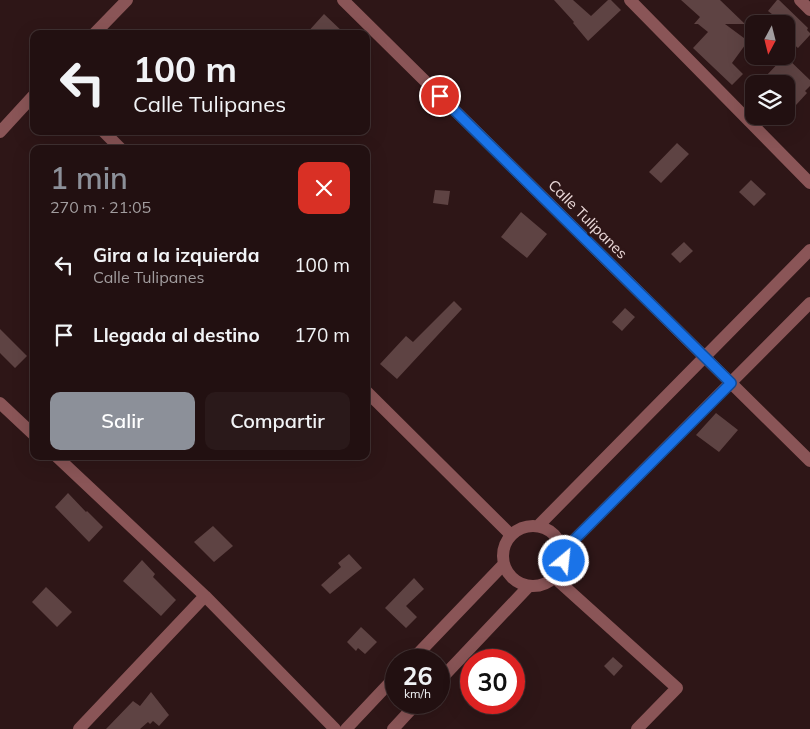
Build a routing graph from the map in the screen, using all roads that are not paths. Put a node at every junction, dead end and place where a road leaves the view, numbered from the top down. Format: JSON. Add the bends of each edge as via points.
{"nodes":[{"id":1,"x":127,"y":0,"type":"edge"},
{"id":2,"x":343,"y":0,"type":"edge"},
{"id":3,"x":630,"y":0,"type":"edge"},
{"id":4,"x":800,"y":0,"type":"edge"},
{"id":5,"x":810,"y":10,"type":"edge"},
{"id":6,"x":98,"y":30,"type":"edge"},
{"id":7,"x":30,"y":99,"type":"edge"},
{"id":8,"x":0,"y":132,"type":"edge"},
{"id":9,"x":107,"y":135,"type":"edge"},
{"id":10,"x":117,"y":145,"type":"edge"},
{"id":11,"x":810,"y":183,"type":"edge"},
{"id":12,"x":810,"y":250,"type":"edge"},
{"id":13,"x":810,"y":303,"type":"edge"},
{"id":14,"x":705,"y":357,"type":"junction"},
{"id":15,"x":731,"y":383,"type":"junction"},
{"id":16,"x":370,"y":395,"type":"edge"},
{"id":17,"x":0,"y":404,"type":"edge"},
{"id":18,"x":30,"y":431,"type":"edge"},
{"id":19,"x":60,"y":460,"type":"edge"},
{"id":20,"x":810,"y":461,"type":"edge"},
{"id":21,"x":538,"y":526,"type":"junction"},
{"id":22,"x":511,"y":535,"type":"junction"},
{"id":23,"x":563,"y":551,"type":"junction"},
{"id":24,"x":504,"y":564,"type":"junction"},
{"id":25,"x":555,"y":578,"type":"junction"},
{"id":26,"x":529,"y":586,"type":"junction"},
{"id":27,"x":205,"y":596,"type":"junction"},
{"id":28,"x":423,"y":649,"type":"edge"},
{"id":29,"x":450,"y":669,"type":"edge"},
{"id":30,"x":385,"y":688,"type":"edge"},
{"id":31,"x":407,"y":714,"type":"edge"},
{"id":32,"x":78,"y":729,"type":"edge"},
{"id":33,"x":335,"y":729,"type":"edge"},
{"id":34,"x":346,"y":729,"type":"edge"},
{"id":35,"x":393,"y":729,"type":"edge"},
{"id":36,"x":637,"y":729,"type":"edge"}],
"edges":[{"from":1,"to":6,"type":"street"},
{"from":2,"to":14,"type":"street","name":"Calle Tulipanes"},
{"from":3,"to":11,"type":"street"},
{"from":4,"to":5,"type":"street"},
{"from":7,"to":8,"type":"street"},
{"from":9,"to":10,"type":"street"},
{"from":12,"to":14,"type":"street"},
{"from":13,"to":15,"type":"street"},
{"from":14,"to":15,"type":"street","name":"Calle Tulipanes"},
{"from":14,"to":21,"type":"street"},
{"from":15,"to":20,"type":"street","name":"Calle Tulipanes"},
{"from":15,"to":23,"type":"street"},
{"from":16,"to":22,"type":"street"},
{"from":17,"to":18,"type":"street"},
{"from":19,"to":27,"type":"street"},
{"from":21,"to":22,"type":"street","via":[[528,526]]},
{"from":21,"to":23,"type":"street","via":[[555,535]]},
{"from":22,"to":24,"type":"street","via":[[503,552]]},
{"from":23,"to":25,"type":"street","via":[[564,561]]},
{"from":24,"to":26,"type":"street","via":[[512,578]]},
{"from":24,"to":28,"type":"street"},
{"from":25,"to":26,"type":"street","via":[[538,586]]},
{"from":25,"to":36,"type":"street","via":[[677,688]]},
{"from":26,"to":29,"type":"street"},
{"from":27,"to":32,"type":"street"},
{"from":27,"to":33,"type":"street"},
{"from":30,"to":34,"type":"street"},
{"from":31,"to":35,"type":"street"}]}
